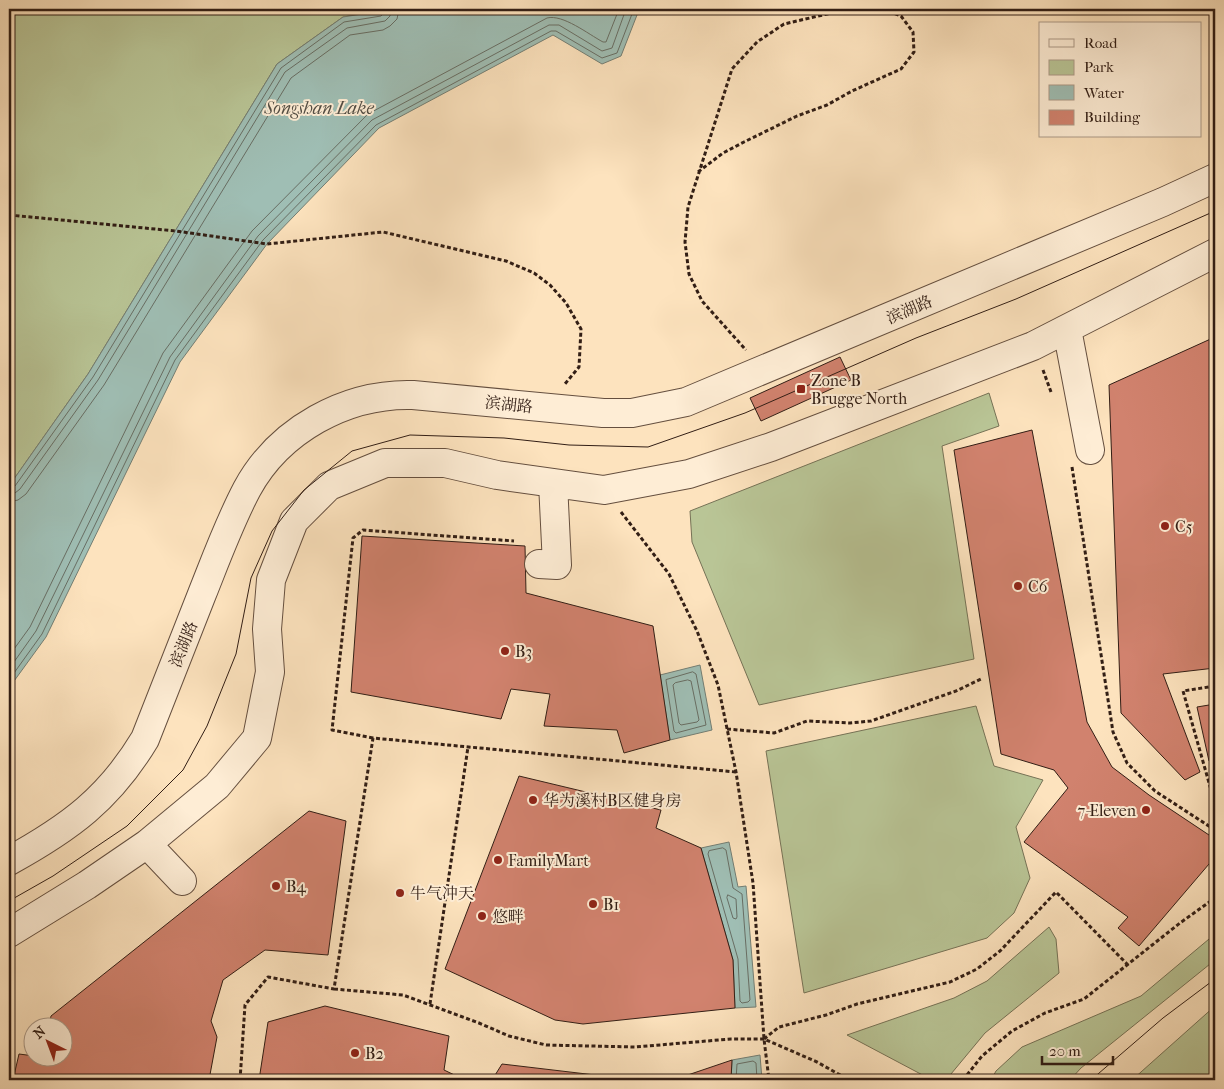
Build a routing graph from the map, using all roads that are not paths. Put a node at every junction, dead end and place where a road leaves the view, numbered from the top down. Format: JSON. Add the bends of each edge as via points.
{"nodes":[{"id":1,"x":1215,"y":178,"type":"edge"},
{"id":2,"x":1215,"y":253,"type":"edge"},
{"id":3,"x":1067,"y":329,"type":"junction"},
{"id":4,"x":1080,"y":455,"type":"road end"},
{"id":5,"x":553,"y":482,"type":"junction"},
{"id":6,"x":552,"y":571,"type":"dead end"},
{"id":7,"x":147,"y":844,"type":"junction"},
{"id":8,"x":9,"y":861,"type":"edge"},
{"id":9,"x":182,"y":881,"type":"dead end"},
{"id":10,"x":9,"y":933,"type":"edge"}],
"edges":[{"from":1,"to":8,"type":"street","name":"滨湖路","via":[[686,402],[632,413],[603,413],[391,394],[326,414],[308,424],[277,449],[256,474],[236,510],[145,739],[132,760],[91,807],[45,841]]},
{"from":2,"to":3,"type":"street"},
{"from":3,"to":4,"type":"street"},
{"from":3,"to":5,"type":"street","via":[[1034,346],[771,447],[689,474],[604,490]]},
{"from":5,"to":6,"type":"street"},
{"from":5,"to":7,"type":"street","via":[[496,475],[445,463],[384,463],[329,486],[294,522],[271,580],[267,629],[270,672],[257,738],[217,786]]},
{"from":7,"to":9,"type":"street"},
{"from":7,"to":10,"type":"street"}]}
